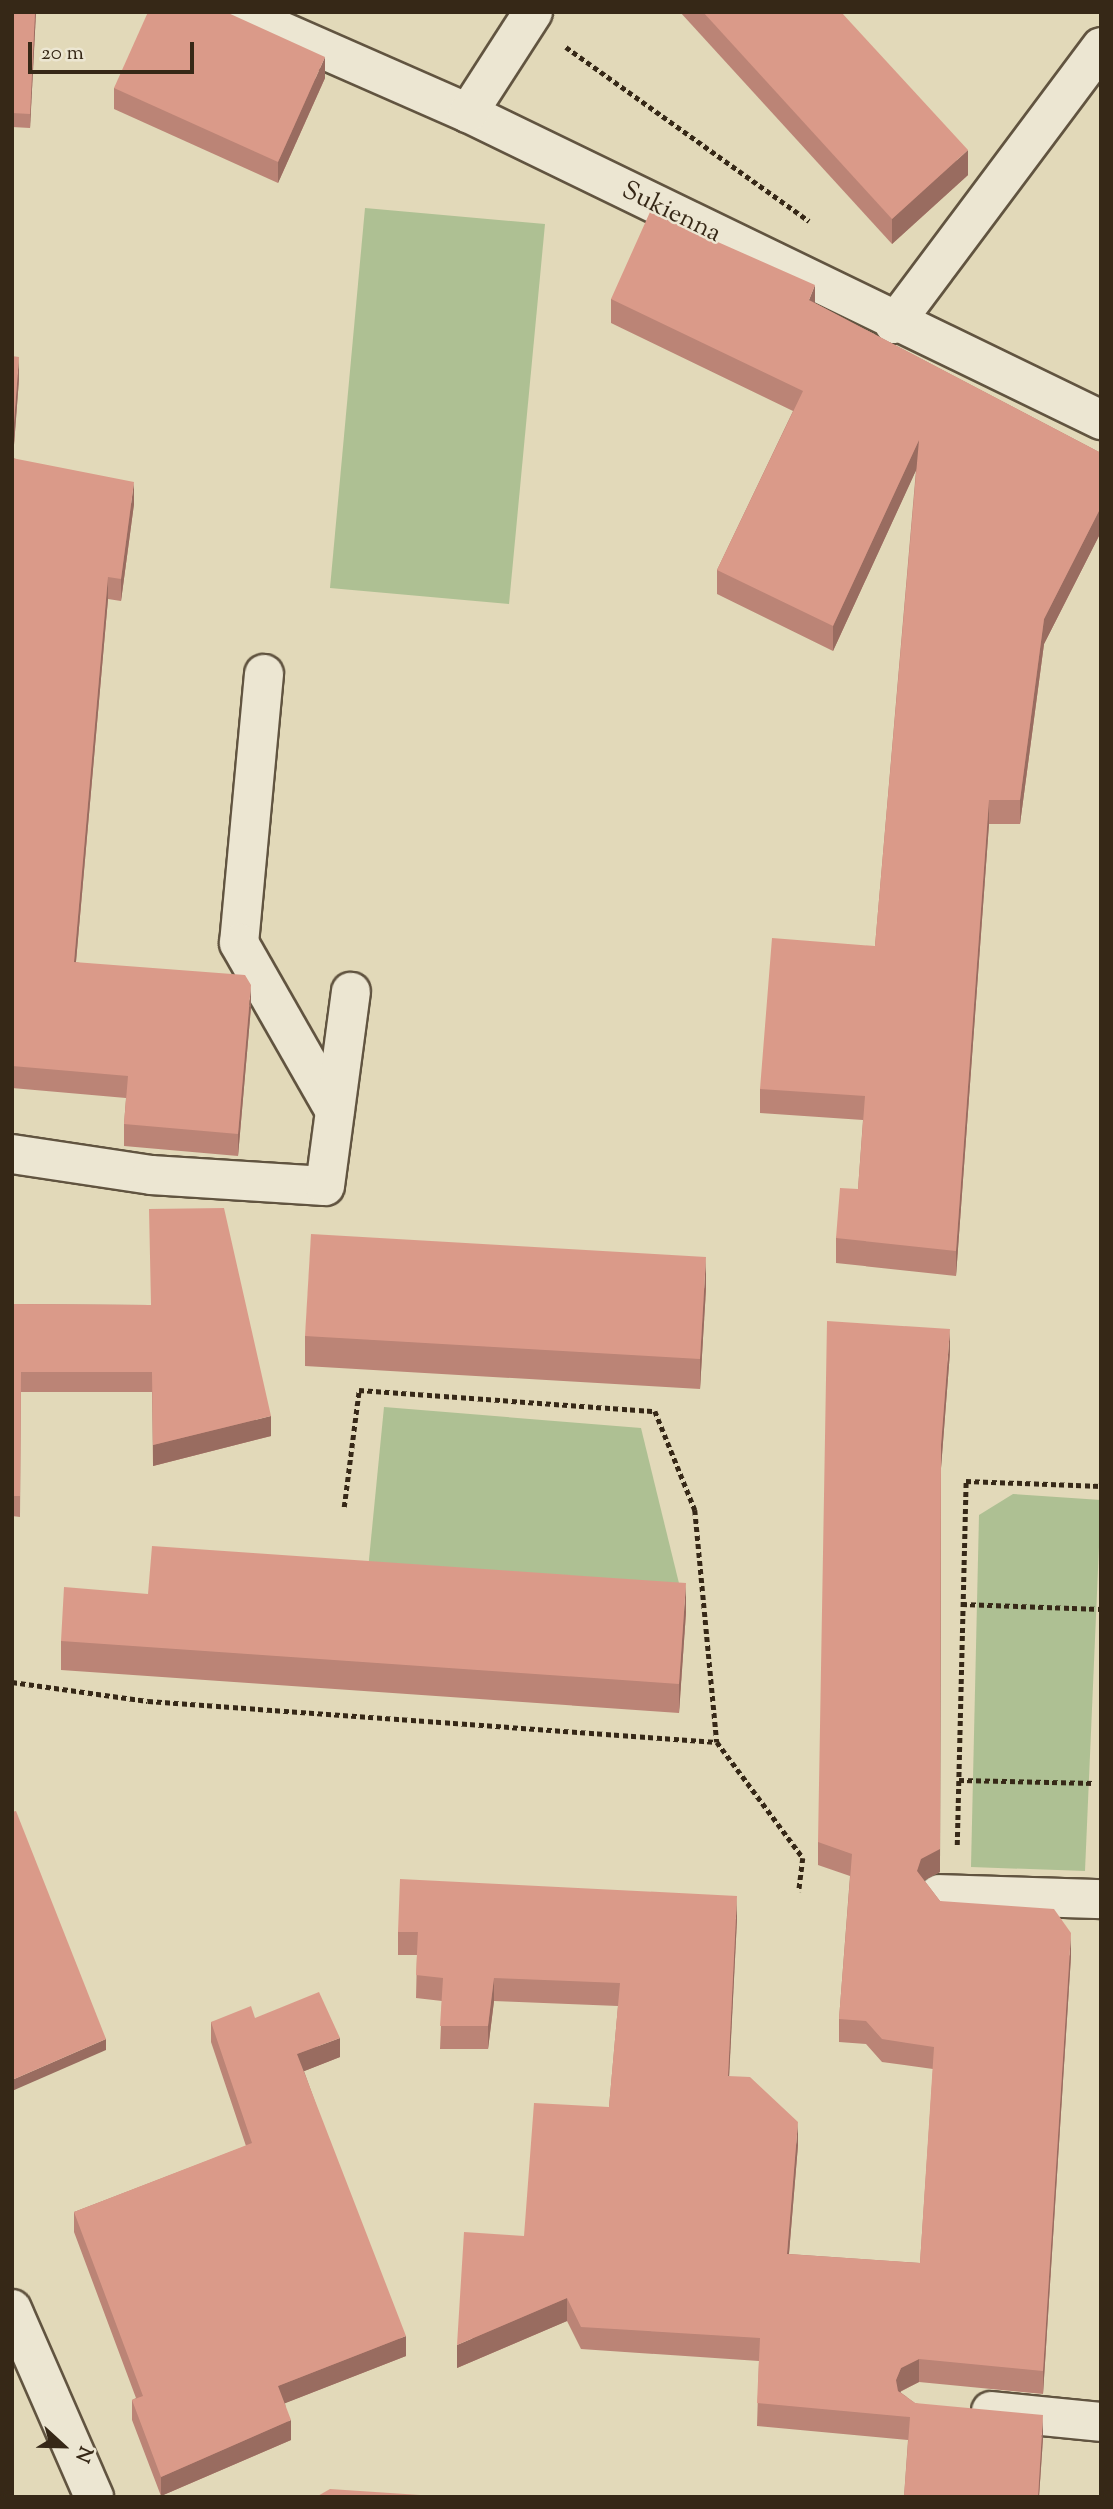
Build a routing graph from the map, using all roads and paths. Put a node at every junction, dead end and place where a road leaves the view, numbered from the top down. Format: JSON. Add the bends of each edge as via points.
{"nodes":[{"id":1,"x":238,"y":12,"type":"edge"},
{"id":2,"x":530,"y":16,"type":"edge"},
{"id":3,"x":1101,"y":47,"type":"edge"},
{"id":4,"x":468,"y":113,"type":"junction"},
{"id":5,"x":815,"y":226,"type":"dead end"},
{"id":6,"x":894,"y":324,"type":"junction"},
{"id":7,"x":1101,"y":420,"type":"edge"},
{"id":8,"x":264,"y":674,"type":"dead end"},
{"id":9,"x":351,"y":992,"type":"dead end"},
{"id":10,"x":335,"y":1111,"type":"junction"},
{"id":11,"x":12,"y":1154,"type":"edge"},
{"id":12,"x":1101,"y":1486,"type":"edge"},
{"id":13,"x":344,"y":1507,"type":"dead end"},
{"id":14,"x":962,"y":1604,"type":"junction"},
{"id":15,"x":1101,"y":1609,"type":"edge"},
{"id":16,"x":12,"y":1682,"type":"edge"},
{"id":17,"x":717,"y":1742,"type":"junction"},
{"id":18,"x":959,"y":1780,"type":"junction"},
{"id":19,"x":1094,"y":1783,"type":"dead end"},
{"id":20,"x":799,"y":1892,"type":"dead end"},
{"id":21,"x":947,"y":1895,"type":"joint"},
{"id":22,"x":1101,"y":1899,"type":"edge"},
{"id":23,"x":12,"y":2309,"type":"edge"},
{"id":24,"x":957,"y":2408,"type":"edge"},
{"id":25,"x":1101,"y":2422,"type":"edge"},
{"id":26,"x":94,"y":2497,"type":"edge"}],
"edges":[{"from":1,"to":4,"type":"street","name":"Sukienna"},
{"from":2,"to":4,"type":"street"},
{"from":2,"to":5,"type":"path"},
{"from":3,"to":6,"type":"street"},
{"from":4,"to":6,"type":"street","name":"Sukienna"},
{"from":6,"to":7,"type":"street","name":"Sukienna"},
{"from":8,"to":10,"type":"street","via":[[239,943]]},
{"from":9,"to":10,"type":"street"},
{"from":10,"to":11,"type":"street","via":[[325,1186],[151,1175]]},
{"from":12,"to":14,"type":"path","via":[[966,1481]]},
{"from":13,"to":17,"type":"path","via":[[359,1391],[655,1411],[695,1510]]},
{"from":14,"to":15,"type":"path"},
{"from":14,"to":18,"type":"path"},
{"from":16,"to":17,"type":"path","via":[[148,1700]]},
{"from":17,"to":20,"type":"path","via":[[803,1858]]},
{"from":18,"to":19,"type":"path"},
{"from":18,"to":21,"type":"path"},
{"from":21,"to":22,"type":"street"},
{"from":23,"to":26,"type":"street"},
{"from":24,"to":25,"type":"street"}]}
